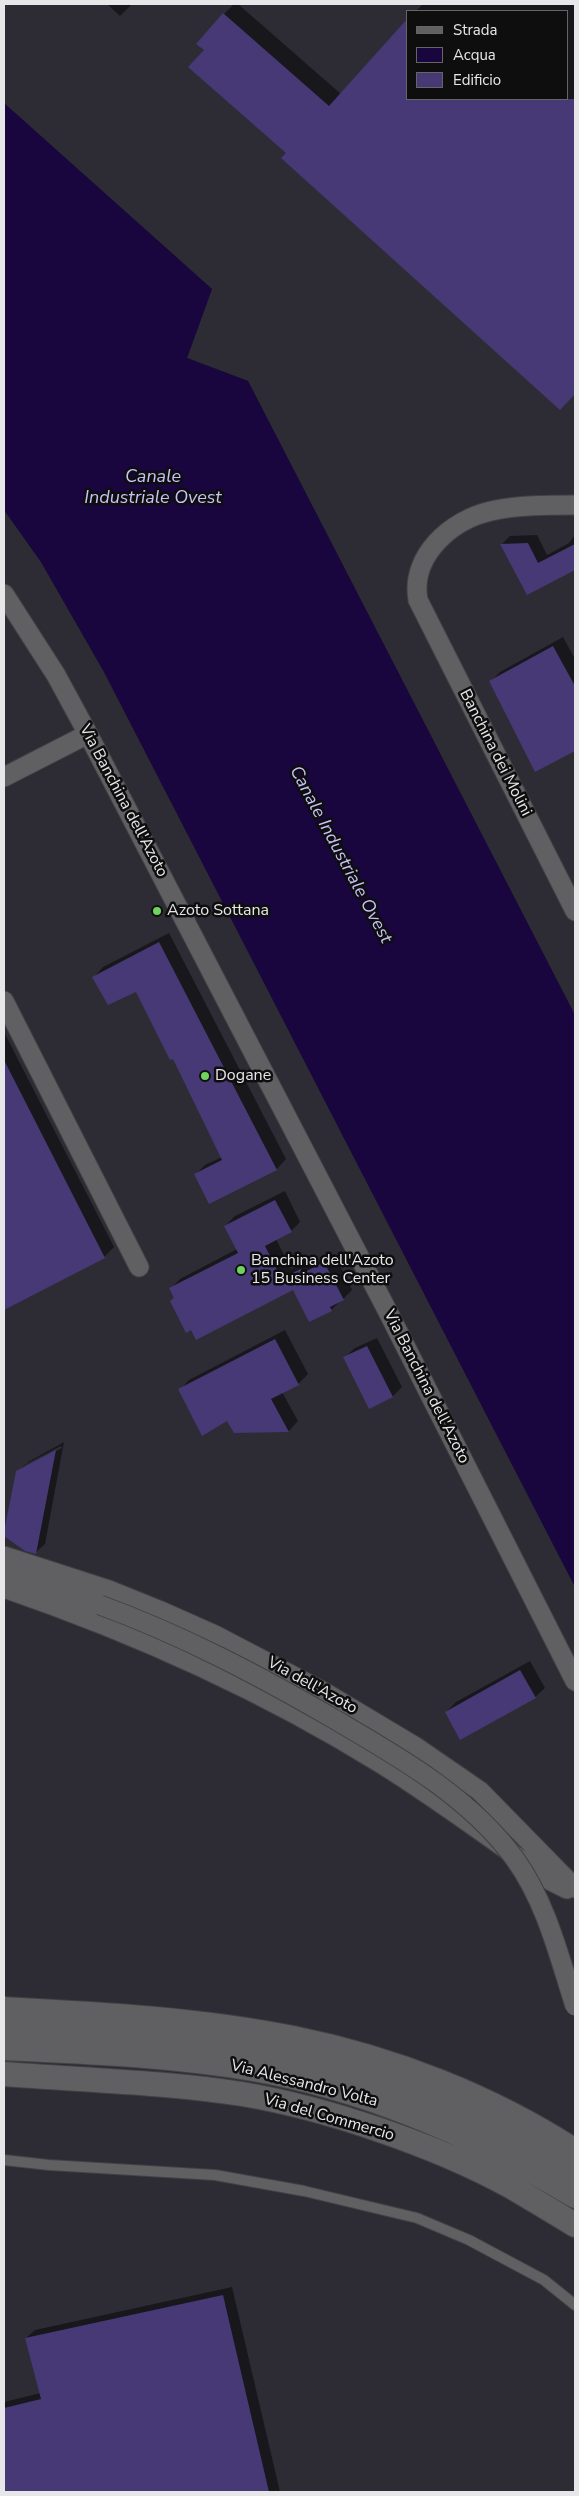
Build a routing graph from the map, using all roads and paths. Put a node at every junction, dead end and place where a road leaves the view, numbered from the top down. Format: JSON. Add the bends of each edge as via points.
{"nodes":[{"id":1,"x":575,"y":504,"type":"edge"},
{"id":2,"x":4,"y":594,"type":"edge"},
{"id":3,"x":88,"y":734,"type":"junction"},
{"id":4,"x":4,"y":777,"type":"edge"},
{"id":5,"x":575,"y":911,"type":"edge"},
{"id":6,"x":4,"y":1001,"type":"edge"},
{"id":7,"x":139,"y":1267,"type":"dead end"},
{"id":8,"x":4,"y":1556,"type":"edge"},
{"id":9,"x":4,"y":1572,"type":"edge"},
{"id":10,"x":4,"y":1588,"type":"edge"},
{"id":11,"x":575,"y":1681,"type":"edge"},
{"id":12,"x":575,"y":1888,"type":"edge"},
{"id":13,"x":575,"y":1892,"type":"edge"},
{"id":14,"x":575,"y":2006,"type":"edge"},
{"id":15,"x":7,"y":2031,"type":"edge"},
{"id":16,"x":4,"y":2074,"type":"edge"},
{"id":17,"x":575,"y":2151,"type":"edge"},
{"id":18,"x":4,"y":2160,"type":"edge"},
{"id":19,"x":575,"y":2171,"type":"edge"},
{"id":20,"x":575,"y":2196,"type":"edge"},
{"id":21,"x":575,"y":2225,"type":"edge"},
{"id":22,"x":575,"y":2304,"type":"edge"}],
"edges":[{"from":1,"to":5,"type":"street","name":"Banchina dei Molini","via":[[502,509],[463,521],[442,537],[426,556],[417,594]]},
{"from":2,"to":3,"type":"street","name":"Via Banchina dell'Azoto","via":[[56,675]]},
{"from":3,"to":4,"type":"street"},
{"from":3,"to":11,"type":"street","name":"Via Banchina dell'Azoto","via":[[383,1301]]},
{"from":6,"to":7,"type":"street"},
{"from":8,"to":12,"type":"street","name":"Via dell'Azoto","via":[[109,1590],[206,1631],[367,1717],[480,1791]]},
{"from":9,"to":14,"type":"street","bridge":true,"via":[[100,1605],[204,1648],[372,1742],[443,1788],[473,1812],[503,1844],[527,1879],[544,1913]]},
{"from":10,"to":13,"type":"street","name":"Via dell'Azoto","via":[[154,1645],[282,1707],[380,1763],[551,1880]]},
{"from":15,"to":17,"type":"street","via":[[198,2023],[330,2046],[408,2070],[466,2093],[538,2127]]},
{"from":15,"to":19,"type":"street","name":"Via Alessandro Volta","via":[[237,2046],[308,2060],[433,2099],[513,2136]]},
{"from":15,"to":20,"type":"street","name":"Via Alessandro Volta","via":[[255,2069],[348,2092],[440,2124],[516,2161]]},
{"from":16,"to":21,"type":"street","name":"Via del Commercio","via":[[241,2094],[302,2107],[398,2137],[455,2160],[509,2186]]},
{"from":18,"to":22,"type":"lane","via":[[215,2175],[304,2191],[417,2218],[469,2240],[544,2280]]}]}
